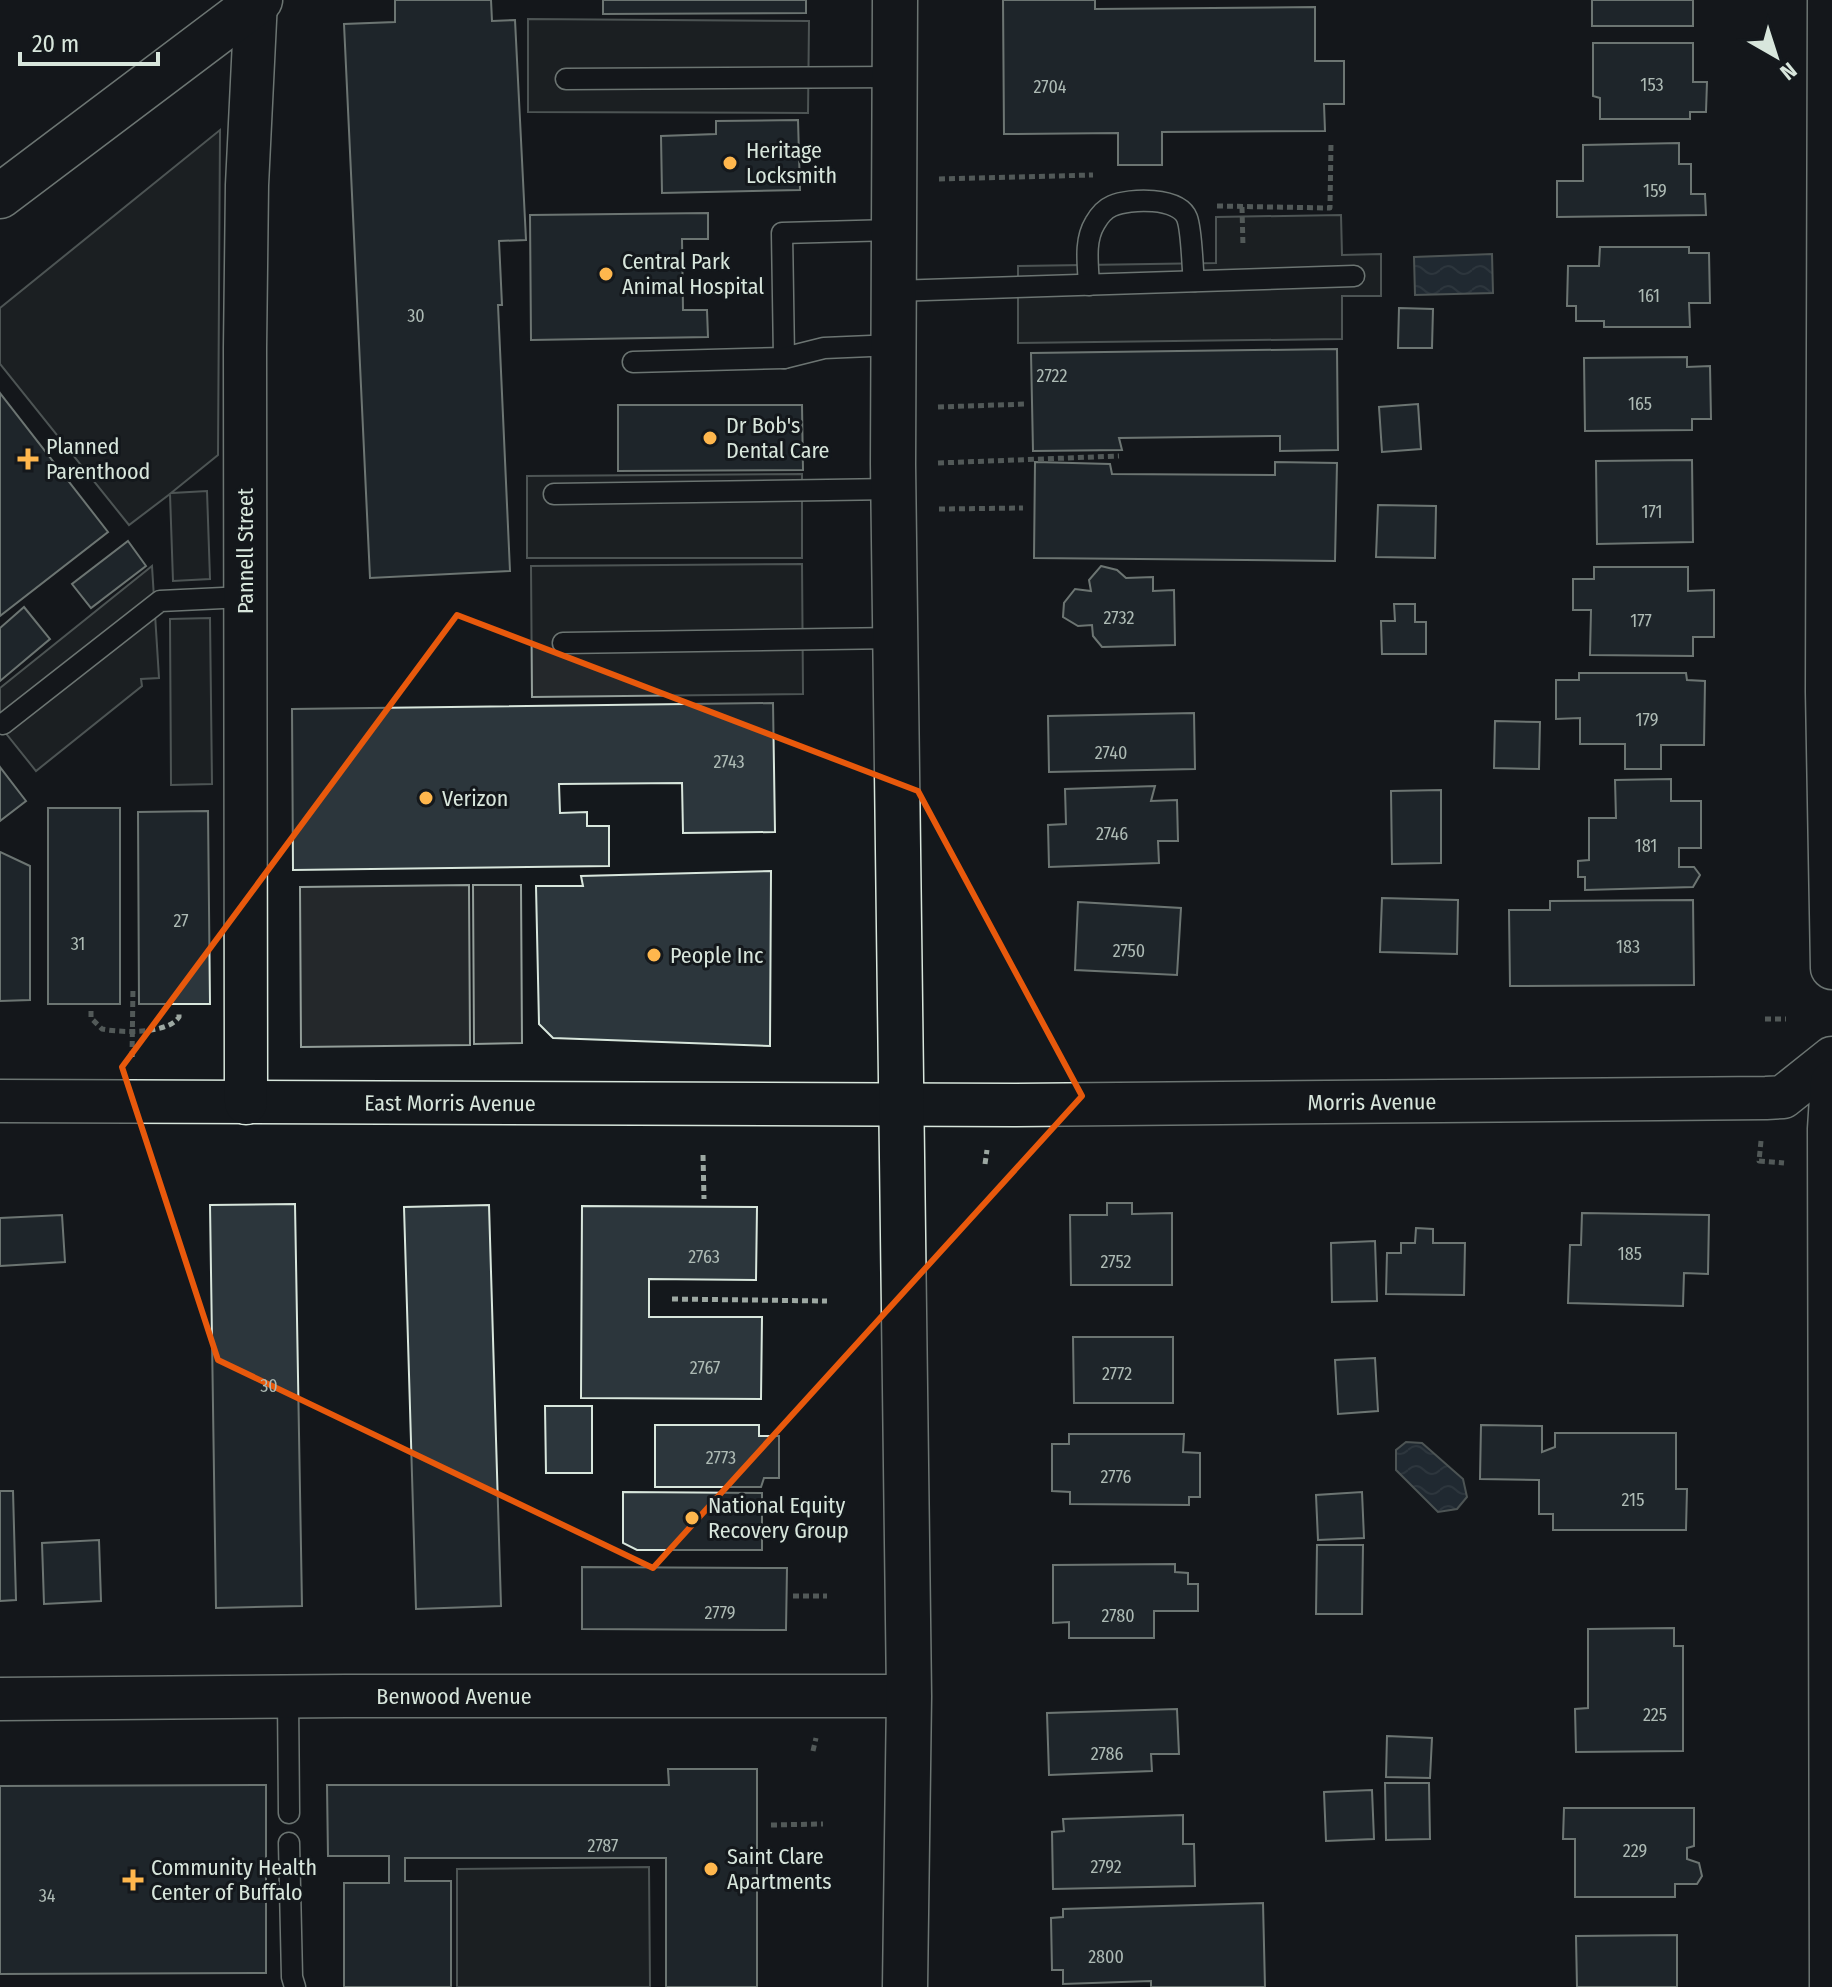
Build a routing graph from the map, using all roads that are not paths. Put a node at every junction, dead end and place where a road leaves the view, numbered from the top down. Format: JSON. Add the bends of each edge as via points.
{"nodes":[{"id":1,"x":895,"y":0,"type":"edge"},
{"id":2,"x":1829,"y":0,"type":"edge"},
{"id":3,"x":257,"y":1,"type":"edge"},
{"id":4,"x":894,"y":77,"type":"junction"},
{"id":5,"x":566,"y":79,"type":"dead end"},
{"id":6,"x":0,"y":196,"type":"edge"},
{"id":7,"x":893,"y":230,"type":"junction"},
{"id":8,"x":1354,"y":276,"type":"dead end"},
{"id":9,"x":1194,"y":281,"type":"junction"},
{"id":10,"x":1089,"y":285,"type":"junction"},
{"id":11,"x":894,"y":291,"type":"junction"},
{"id":12,"x":894,"y":345,"type":"junction"},
{"id":13,"x":784,"y":358,"type":"junction"},
{"id":14,"x":633,"y":362,"type":"dead end"},
{"id":15,"x":893,"y":489,"type":"junction"},
{"id":16,"x":554,"y":494,"type":"dead end"},
{"id":17,"x":244,"y":597,"type":"junction"},
{"id":18,"x":895,"y":638,"type":"junction"},
{"id":19,"x":563,"y":643,"type":"dead end"},
{"id":20,"x":3,"y":724,"type":"dead end"},
{"id":21,"x":1832,"y":968,"type":"edge"},
{"id":22,"x":1832,"y":1058,"type":"edge"},
{"id":23,"x":1832,"y":1082,"type":"edge"},
{"id":24,"x":0,"y":1101,"type":"edge"},
{"id":25,"x":246,"y":1103,"type":"junction"},
{"id":26,"x":900,"y":1103,"type":"junction"},
{"id":27,"x":1831,"y":1437,"type":"edge"},
{"id":28,"x":288,"y":1696,"type":"junction"},
{"id":29,"x":909,"y":1696,"type":"junction"},
{"id":30,"x":0,"y":1699,"type":"edge"},
{"id":31,"x":289,"y":1813,"type":"dead end"},
{"id":32,"x":289,"y":1843,"type":"dead end"},
{"id":33,"x":295,"y":1987,"type":"edge"},
{"id":34,"x":905,"y":1987,"type":"edge"},
{"id":35,"x":1831,"y":1987,"type":"edge"}],
"edges":[{"from":1,"to":4,"type":"main road"},
{"from":2,"to":21,"type":"street","via":[[1827,692]]},
{"from":3,"to":6,"type":"main road"},
{"from":3,"to":17,"type":"street","name":"Pannell Street","via":[[247,185]]},
{"from":4,"to":5,"type":"lane"},
{"from":4,"to":7,"type":"main road"},
{"from":7,"to":11,"type":"main road"},
{"from":7,"to":13,"type":"lane","via":[[782,233]]},
{"from":8,"to":9,"type":"lane"},
{"from":9,"to":10,"type":"lane"},
{"from":9,"to":10,"type":"lane","via":[[1187,218],[1181,210],[1164,201],[1125,202],[1105,210],[1090,233]]},
{"from":10,"to":11,"type":"lane"},
{"from":11,"to":12,"type":"main road"},
{"from":12,"to":13,"type":"lane","via":[[824,348]]},
{"from":12,"to":15,"type":"main road"},
{"from":13,"to":14,"type":"lane"},
{"from":15,"to":16,"type":"lane"},
{"from":15,"to":18,"type":"main road"},
{"from":17,"to":20,"type":"lane","via":[[160,601]]},
{"from":17,"to":25,"type":"street","name":"Pannell Street"},
{"from":18,"to":19,"type":"lane"},
{"from":18,"to":26,"type":"main road"},
{"from":22,"to":26,"type":"street","name":"Morris Avenue","via":[[1783,1097]]},
{"from":23,"to":27,"type":"street"},
{"from":24,"to":25,"type":"street","name":"East Morris Avenue"},
{"from":25,"to":26,"type":"street","name":"East Morris Avenue"},
{"from":26,"to":29,"type":"main road"},
{"from":27,"to":35,"type":"street"},
{"from":28,"to":29,"type":"street","name":"Benwood Avenue"},
{"from":28,"to":30,"type":"street","name":"Benwood Avenue"},
{"from":28,"to":31,"type":"lane"},
{"from":29,"to":34,"type":"main road"},
{"from":32,"to":33,"type":"lane"}]}
